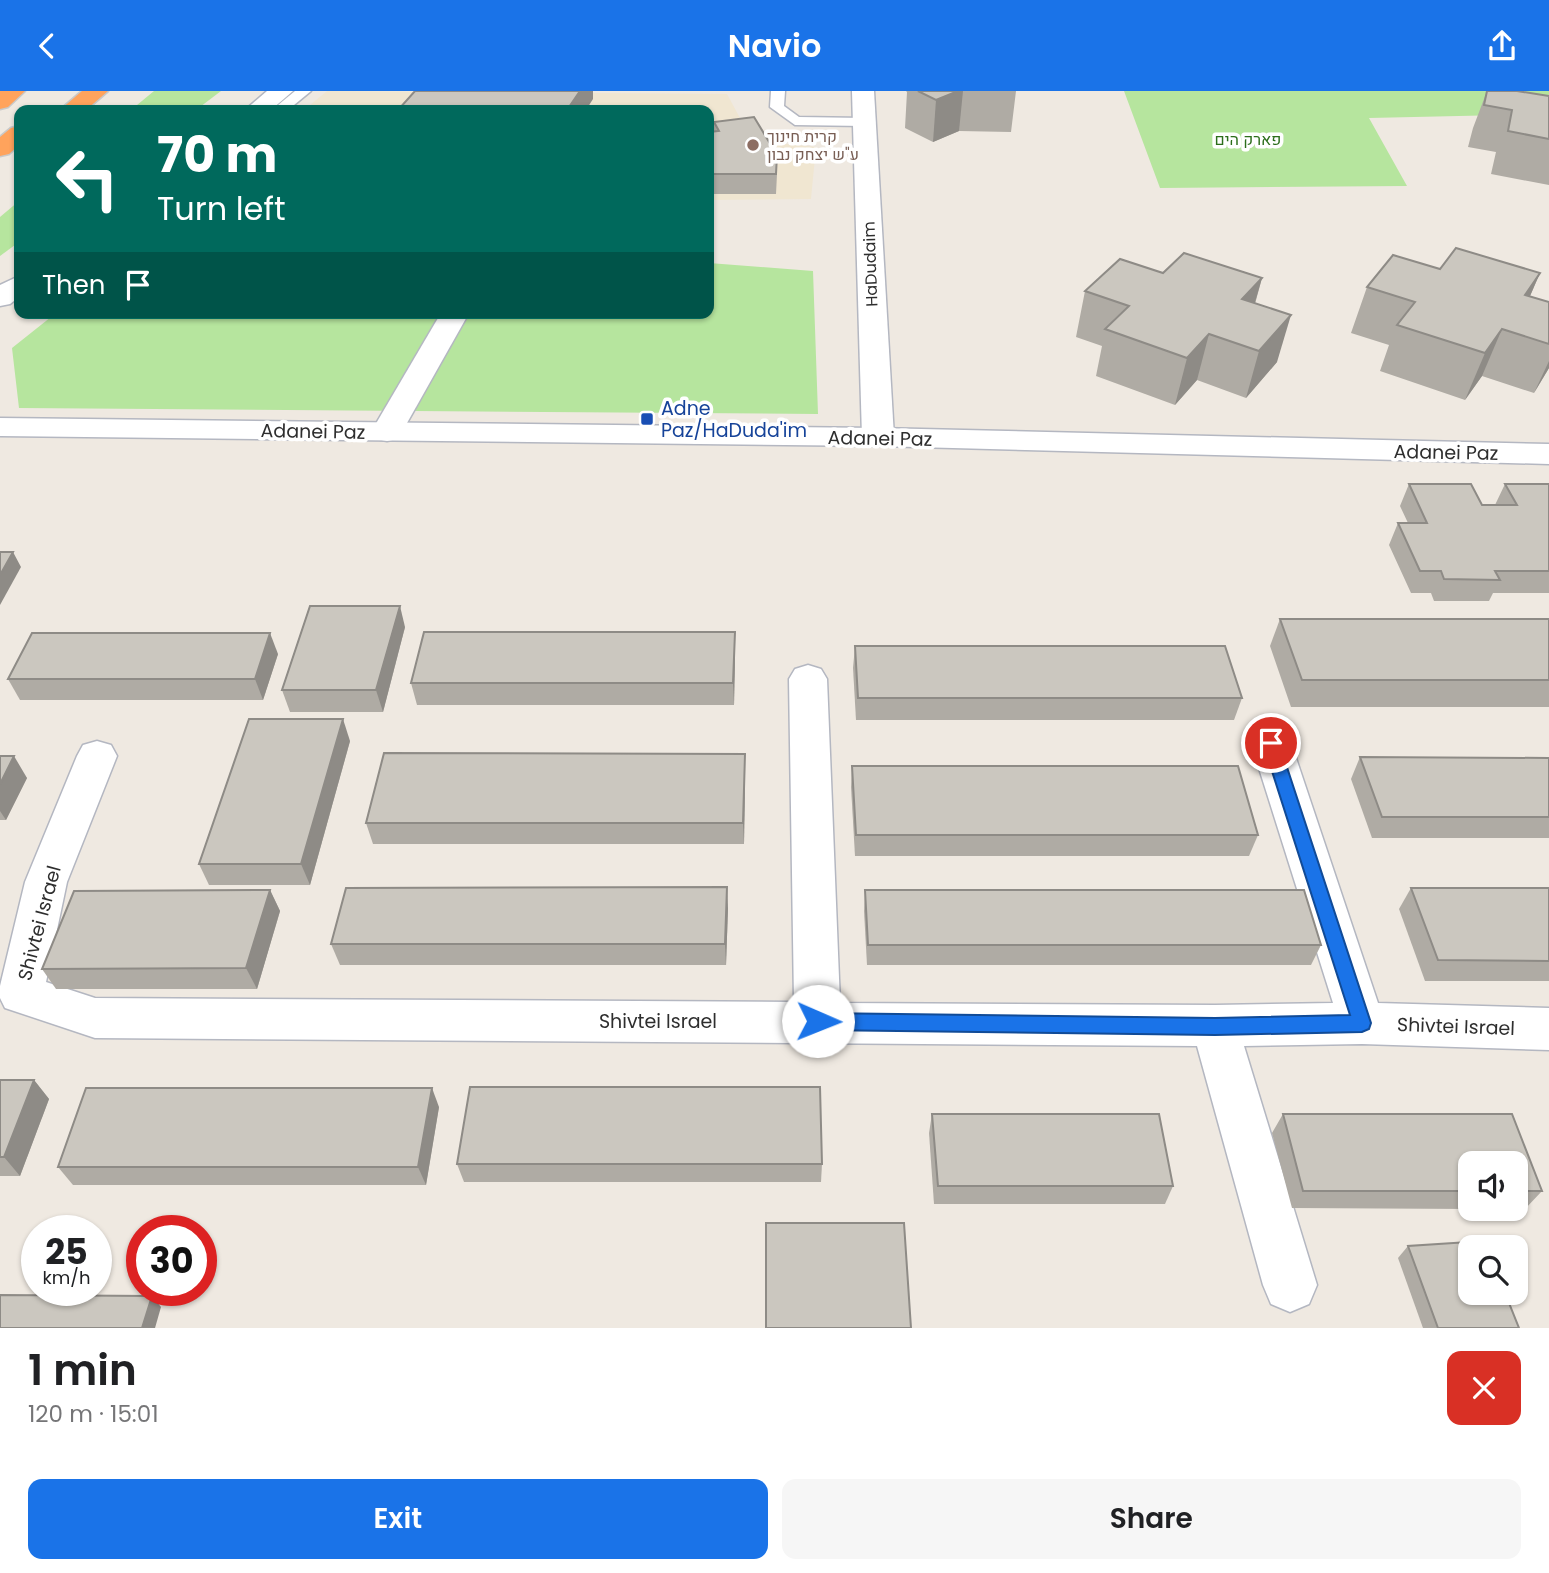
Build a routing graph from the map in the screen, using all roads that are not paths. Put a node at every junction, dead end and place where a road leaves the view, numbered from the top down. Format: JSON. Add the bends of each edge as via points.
{"nodes":[{"id":1,"x":14,"y":91,"type":"edge"},
{"id":2,"x":71,"y":91,"type":"edge"},
{"id":3,"x":97,"y":91,"type":"edge"},
{"id":4,"x":282,"y":91,"type":"edge"},
{"id":5,"x":304,"y":91,"type":"edge"},
{"id":6,"x":778,"y":91,"type":"edge"},
{"id":7,"x":863,"y":91,"type":"edge"},
{"id":8,"x":0,"y":102,"type":"edge"},
{"id":9,"x":53,"y":105,"type":"edge"},
{"id":10,"x":78,"y":105,"type":"edge"},
{"id":11,"x":263,"y":105,"type":"edge"},
{"id":12,"x":286,"y":105,"type":"edge"},
{"id":13,"x":864,"y":122,"type":"junction"},
{"id":14,"x":14,"y":137,"type":"edge"},
{"id":15,"x":0,"y":149,"type":"edge"},
{"id":16,"x":14,"y":153,"type":"edge"},
{"id":17,"x":0,"y":164,"type":"edge"},
{"id":18,"x":452,"y":319,"type":"edge"},
{"id":19,"x":0,"y":427,"type":"edge"},
{"id":20,"x":387,"y":432,"type":"junction"},
{"id":21,"x":878,"y":437,"type":"junction"},
{"id":22,"x":1549,"y":454,"type":"edge"},
{"id":23,"x":808,"y":679,"type":"dead end"},
{"id":24,"x":1271,"y":743,"type":"dead end"},
{"id":25,"x":97,"y":756,"type":"dead end"},
{"id":26,"x":818,"y":1021,"type":"junction"},
{"id":27,"x":1362,"y":1023,"type":"junction"},
{"id":28,"x":1215,"y":1026,"type":"junction"},
{"id":29,"x":1549,"y":1029,"type":"edge"},
{"id":30,"x":1290,"y":1285,"type":"dead end"}],
"edges":[{"from":1,"to":8,"type":"highway"},
{"from":2,"to":9,"type":"highway"},
{"from":3,"to":10,"type":"highway"},
{"from":4,"to":11,"type":"street"},
{"from":5,"to":12,"type":"lane"},
{"from":6,"to":13,"type":"lane","via":[[777,107],[795,121]]},
{"from":7,"to":13,"type":"street","name":"HaDudaim"},
{"from":13,"to":21,"type":"street","name":"HaDudaim"},
{"from":14,"to":15,"type":"highway"},
{"from":16,"to":17,"type":"highway"},
{"from":18,"to":20,"type":"street"},
{"from":19,"to":20,"type":"street","name":"Adanei Paz"},
{"from":20,"to":21,"type":"street","name":"Adanei Paz"},
{"from":21,"to":22,"type":"street","name":"Adanei Paz"},
{"from":23,"to":26,"type":"street"},
{"from":24,"to":27,"type":"street"},
{"from":25,"to":26,"type":"street","name":"Shivtei Israel","via":[[46,882],[21,995],[95,1018]]},
{"from":26,"to":28,"type":"street","name":"Shivtei Israel"},
{"from":27,"to":28,"type":"street","name":"Shivtei Israel"},
{"from":27,"to":29,"type":"street","name":"Shivtei Israel"},
{"from":28,"to":30,"type":"street"}]}
